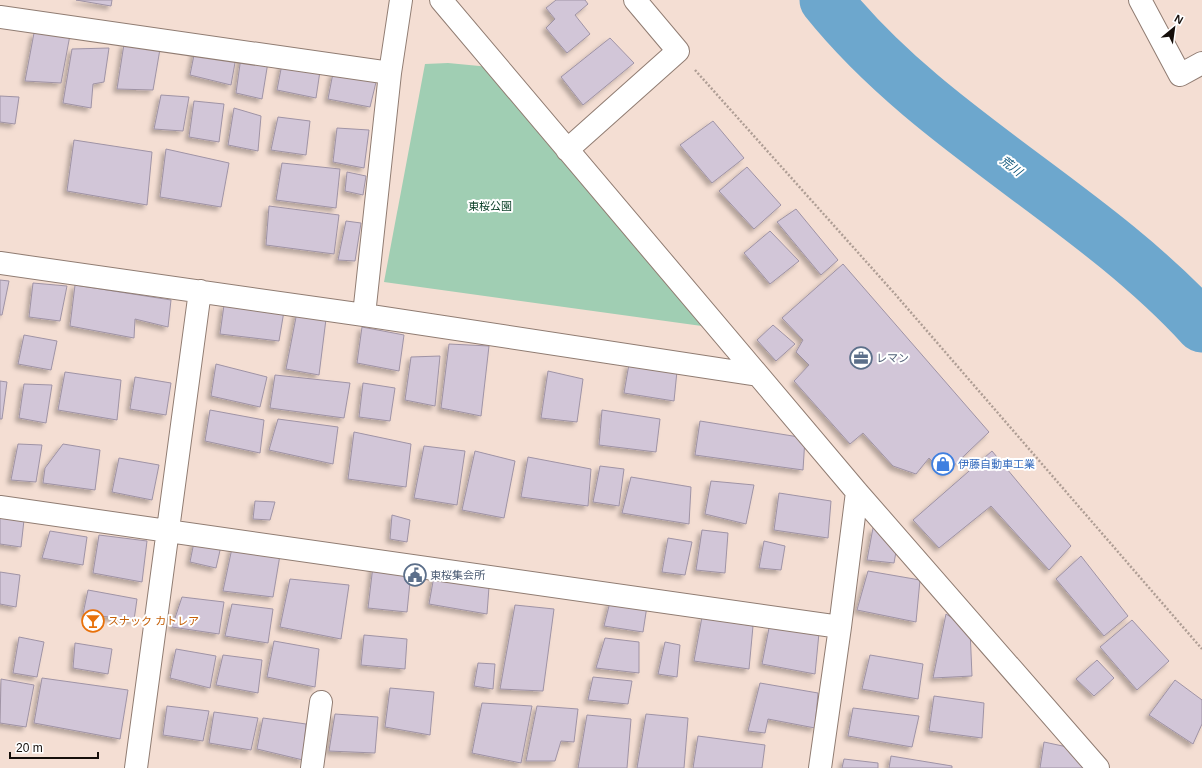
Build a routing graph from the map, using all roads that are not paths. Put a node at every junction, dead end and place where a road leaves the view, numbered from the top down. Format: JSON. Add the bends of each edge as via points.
{"nodes":[{"id":1,"x":401,"y":0,"type":"edge"},
{"id":2,"x":441,"y":0,"type":"edge"},
{"id":3,"x":636,"y":0,"type":"edge"},
{"id":4,"x":1140,"y":0,"type":"edge"},
{"id":5,"x":0,"y":17,"type":"edge"},
{"id":6,"x":1202,"y":63,"type":"edge"},
{"id":7,"x":390,"y":73,"type":"junction"},
{"id":8,"x":567,"y":150,"type":"junction"},
{"id":9,"x":0,"y":263,"type":"edge"},
{"id":10,"x":200,"y":291,"type":"junction"},
{"id":11,"x":364,"y":315,"type":"junction"},
{"id":12,"x":758,"y":375,"type":"junction"},
{"id":13,"x":857,"y":492,"type":"junction"},
{"id":14,"x":0,"y":507,"type":"edge"},
{"id":15,"x":167,"y":531,"type":"junction"},
{"id":16,"x":840,"y":627,"type":"junction"},
{"id":17,"x":321,"y":702,"type":"dead end"},
{"id":18,"x":136,"y":768,"type":"edge"},
{"id":19,"x":312,"y":768,"type":"edge"},
{"id":20,"x":820,"y":768,"type":"edge"},
{"id":21,"x":1098,"y":768,"type":"edge"}],
"edges":[{"from":1,"to":7,"type":"street"},
{"from":2,"to":8,"type":"street"},
{"from":3,"to":8,"type":"street","via":[[678,51]]},
{"from":4,"to":6,"type":"street","via":[[1180,75]]},
{"from":5,"to":7,"type":"street"},
{"from":7,"to":11,"type":"street"},
{"from":8,"to":12,"type":"street"},
{"from":9,"to":10,"type":"street"},
{"from":10,"to":11,"type":"street"},
{"from":10,"to":15,"type":"street"},
{"from":11,"to":12,"type":"street"},
{"from":12,"to":13,"type":"street"},
{"from":13,"to":16,"type":"street"},
{"from":13,"to":21,"type":"street"},
{"from":14,"to":15,"type":"street"},
{"from":15,"to":16,"type":"street"},
{"from":15,"to":18,"type":"street"},
{"from":16,"to":20,"type":"street"},
{"from":17,"to":19,"type":"street"}]}
